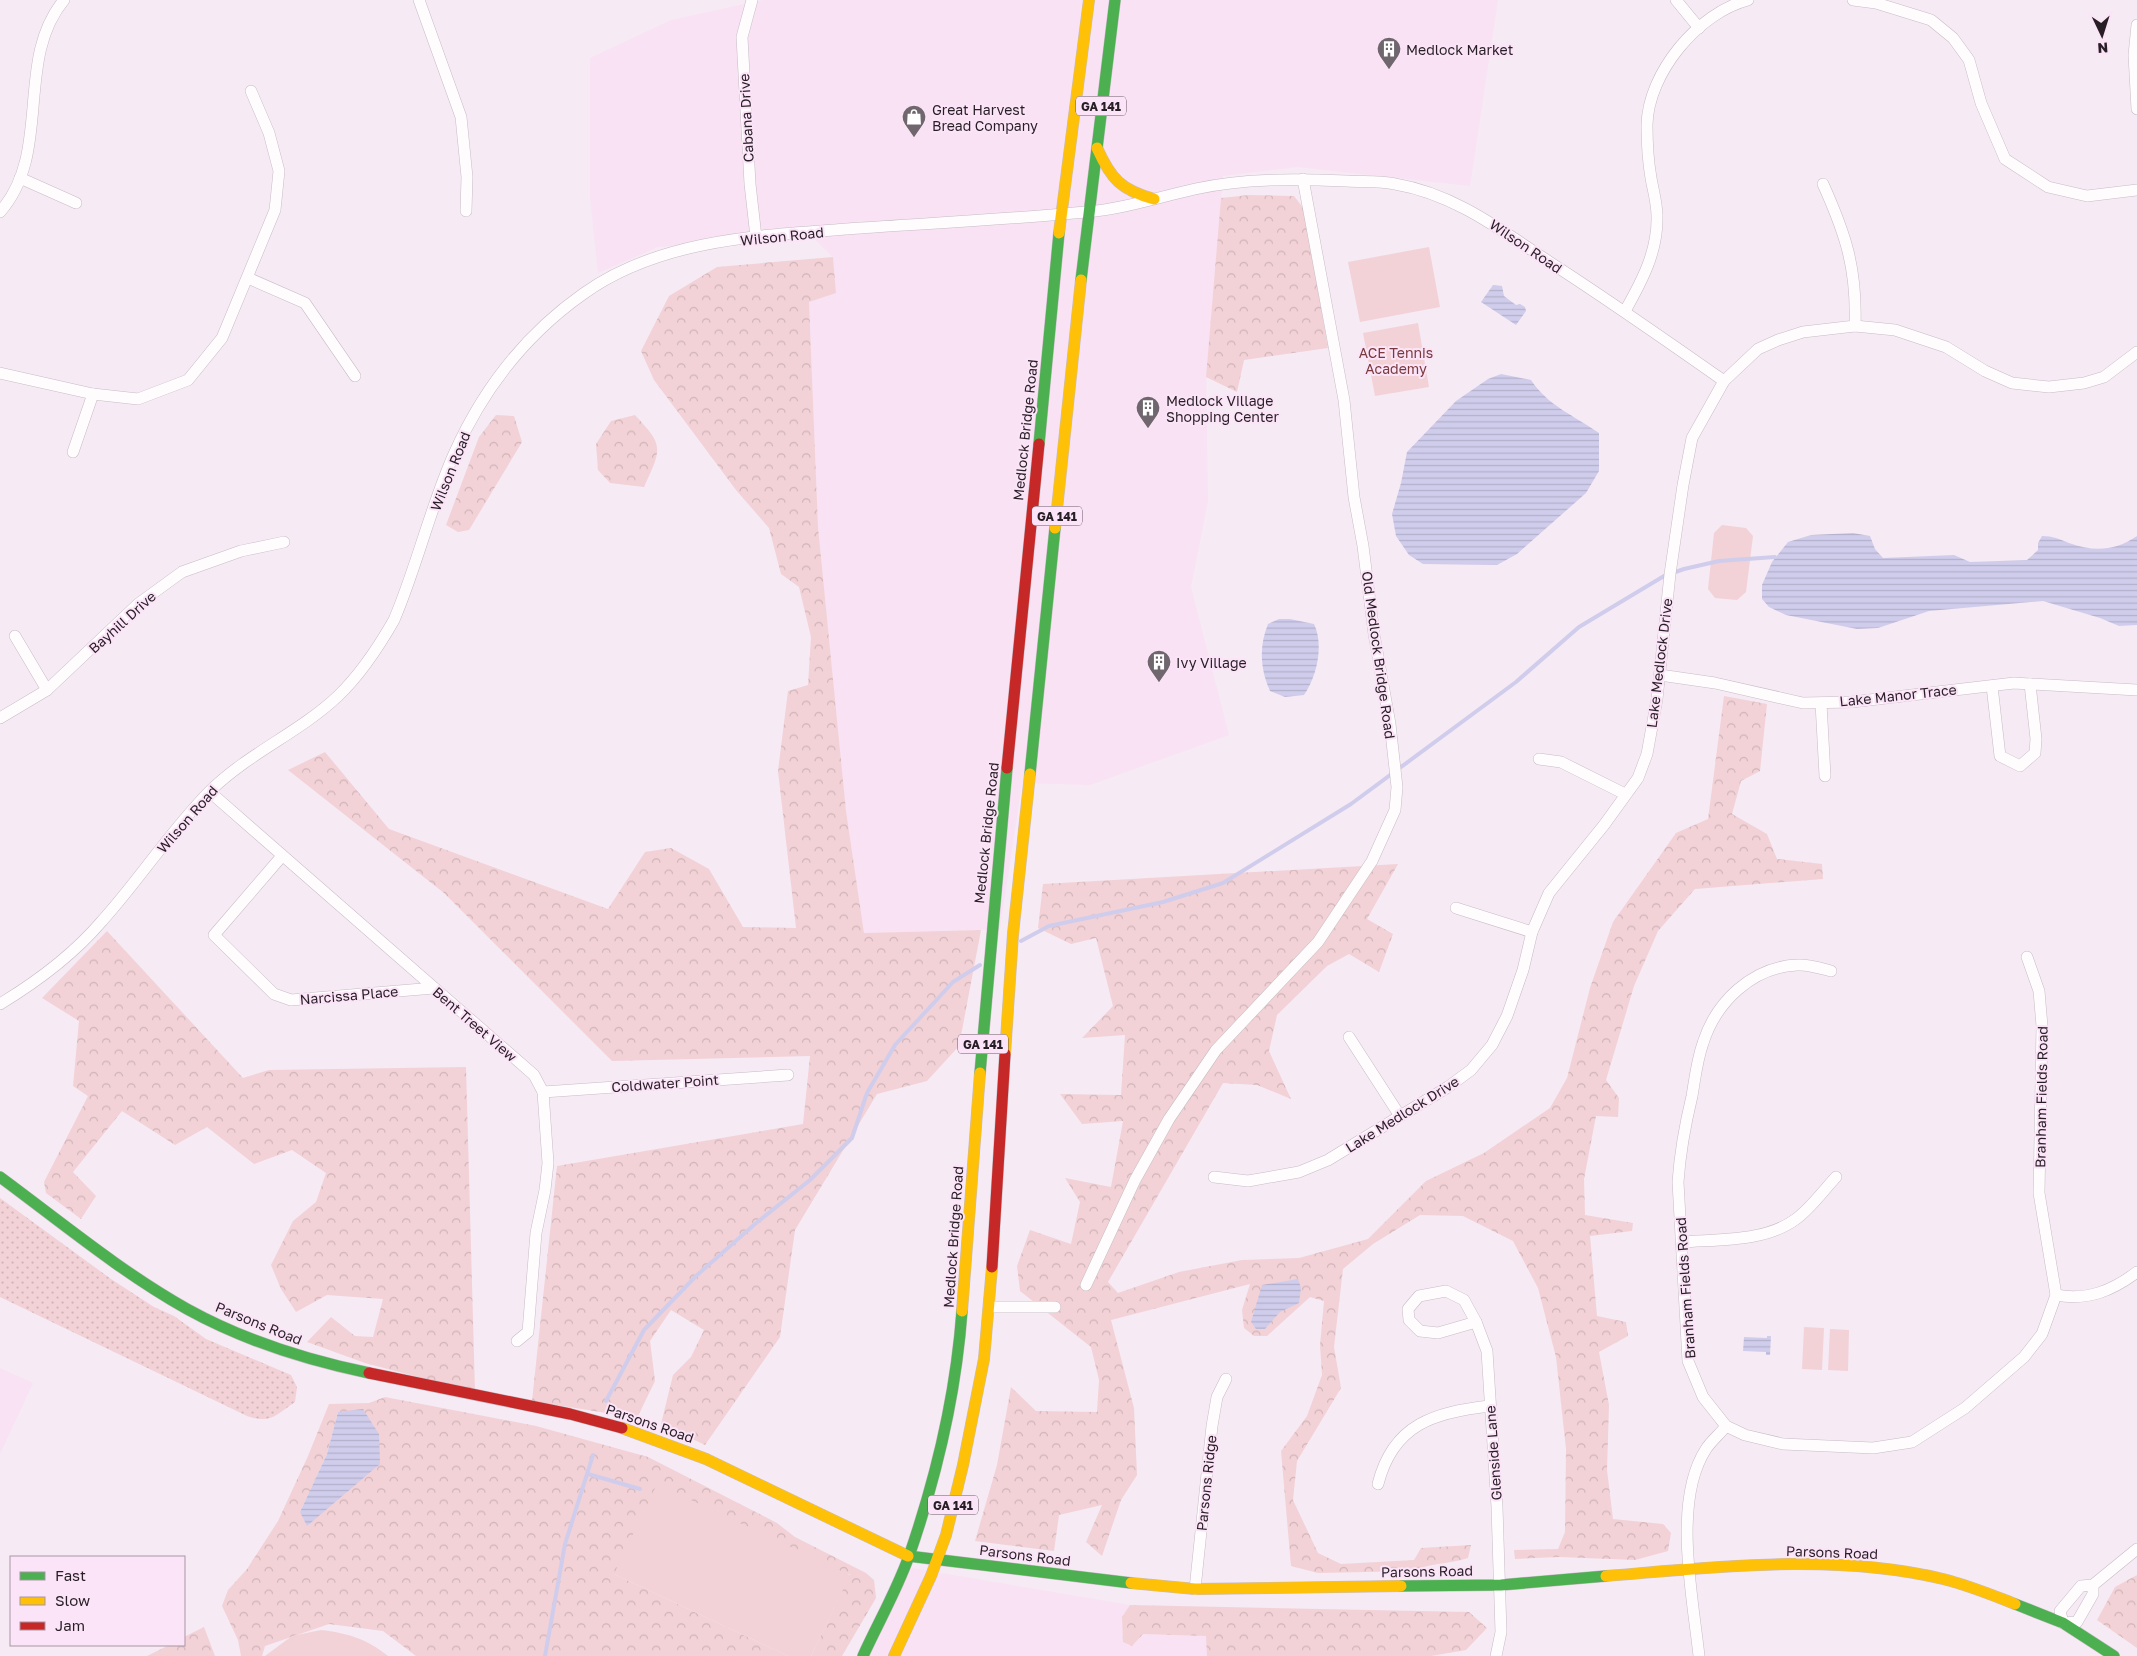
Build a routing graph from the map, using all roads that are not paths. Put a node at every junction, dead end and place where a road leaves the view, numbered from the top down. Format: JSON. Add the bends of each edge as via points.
{"nodes":[{"id":1,"x":64,"y":0,"type":"edge"},
{"id":2,"x":420,"y":0,"type":"edge"},
{"id":3,"x":752,"y":0,"type":"edge"},
{"id":4,"x":1089,"y":0,"type":"edge"},
{"id":5,"x":1115,"y":0,"type":"edge"},
{"id":6,"x":1676,"y":0,"type":"edge"},
{"id":7,"x":1748,"y":0,"type":"edge"},
{"id":8,"x":1853,"y":0,"type":"edge"},
{"id":9,"x":2137,"y":25,"type":"edge"},
{"id":10,"x":1699,"y":28,"type":"junction"},
{"id":11,"x":251,"y":91,"type":"dead end"},
{"id":12,"x":2137,"y":109,"type":"edge"},
{"id":13,"x":1096,"y":146,"type":"junction"},
{"id":14,"x":20,"y":178,"type":"junction"},
{"id":15,"x":1303,"y":179,"type":"junction"},
{"id":16,"x":1823,"y":184,"type":"dead end"},
{"id":17,"x":2137,"y":190,"type":"edge"},
{"id":18,"x":1154,"y":199,"type":"junction"},
{"id":19,"x":76,"y":203,"type":"dead end"},
{"id":20,"x":466,"y":211,"type":"dead end"},
{"id":21,"x":0,"y":212,"type":"edge"},
{"id":22,"x":1088,"y":212,"type":"junction"},
{"id":23,"x":1061,"y":214,"type":"junction"},
{"id":24,"x":756,"y":237,"type":"junction"},
{"id":25,"x":248,"y":278,"type":"junction"},
{"id":26,"x":1625,"y":311,"type":"junction"},
{"id":27,"x":1855,"y":326,"type":"junction"},
{"id":28,"x":2137,"y":352,"type":"edge"},
{"id":29,"x":0,"y":373,"type":"edge"},
{"id":30,"x":355,"y":376,"type":"dead end"},
{"id":31,"x":1724,"y":381,"type":"junction"},
{"id":32,"x":93,"y":394,"type":"junction"},
{"id":33,"x":73,"y":452,"type":"dead end"},
{"id":34,"x":284,"y":542,"type":"dead end"},
{"id":35,"x":15,"y":636,"type":"dead end"},
{"id":36,"x":1660,"y":675,"type":"junction"},
{"id":37,"x":2030,"y":684,"type":"junction"},
{"id":38,"x":1992,"y":686,"type":"junction"},
{"id":39,"x":47,"y":690,"type":"junction"},
{"id":40,"x":2137,"y":690,"type":"edge"},
{"id":41,"x":1821,"y":703,"type":"junction"},
{"id":42,"x":0,"y":718,"type":"edge"},
{"id":43,"x":1539,"y":759,"type":"dead end"},
{"id":44,"x":1824,"y":776,"type":"dead end"},
{"id":45,"x":210,"y":792,"type":"junction"},
{"id":46,"x":1625,"y":794,"type":"junction"},
{"id":47,"x":282,"y":856,"type":"junction"},
{"id":48,"x":1456,"y":908,"type":"dead end"},
{"id":49,"x":1532,"y":932,"type":"junction"},
{"id":50,"x":2027,"y":957,"type":"dead end"},
{"id":51,"x":1831,"y":971,"type":"dead end"},
{"id":52,"x":434,"y":988,"type":"junction"},
{"id":53,"x":0,"y":1004,"type":"edge"},
{"id":54,"x":1349,"y":1037,"type":"dead end"},
{"id":55,"x":788,"y":1075,"type":"dead end"},
{"id":56,"x":543,"y":1092,"type":"junction"},
{"id":57,"x":1400,"y":1116,"type":"junction"},
{"id":58,"x":0,"y":1177,"type":"edge"},
{"id":59,"x":1214,"y":1177,"type":"dead end"},
{"id":60,"x":1836,"y":1177,"type":"dead end"},
{"id":61,"x":1682,"y":1242,"type":"junction"},
{"id":62,"x":2137,"y":1272,"type":"edge"},
{"id":63,"x":1086,"y":1285,"type":"dead end"},
{"id":64,"x":2056,"y":1295,"type":"junction"},
{"id":65,"x":989,"y":1307,"type":"junction"},
{"id":66,"x":1055,"y":1307,"type":"dead end"},
{"id":67,"x":1476,"y":1322,"type":"junction"},
{"id":68,"x":517,"y":1341,"type":"dead end"},
{"id":69,"x":1226,"y":1379,"type":"dead end"},
{"id":70,"x":1490,"y":1406,"type":"junction"},
{"id":71,"x":1726,"y":1426,"type":"junction"},
{"id":72,"x":1378,"y":1484,"type":"dead end"},
{"id":73,"x":2137,"y":1549,"type":"edge"},
{"id":74,"x":909,"y":1557,"type":"junction"},
{"id":75,"x":938,"y":1560,"type":"junction"},
{"id":76,"x":1690,"y":1569,"type":"junction"},
{"id":77,"x":1501,"y":1585,"type":"junction"},
{"id":78,"x":2093,"y":1585,"type":"junction"},
{"id":79,"x":1195,"y":1589,"type":"junction"},
{"id":80,"x":2063,"y":1623,"type":"junction"},
{"id":81,"x":863,"y":1656,"type":"edge"},
{"id":82,"x":894,"y":1656,"type":"edge"},
{"id":83,"x":1496,"y":1656,"type":"edge"},
{"id":84,"x":1699,"y":1656,"type":"edge"},
{"id":85,"x":2114,"y":1656,"type":"edge"}],
"edges":[{"from":1,"to":14,"type":"street","via":[[52,15],[39,52],[28,153]]},
{"from":2,"to":20,"type":"street","via":[[461,117],[467,177]]},
{"from":3,"to":24,"type":"street","name":"Cabana Drive","via":[[742,37]]},
{"from":4,"to":23,"type":"main road","name":"Medlock Bridge Road","number":"GA 141"},
{"from":5,"to":13,"type":"main road","number":"GA 141"},
{"from":6,"to":10,"type":"street"},
{"from":7,"to":10,"type":"street","via":[[1720,13]]},
{"from":8,"to":17,"type":"street","via":[[1876,3],[1932,20],[1953,38],[1969,60],[1981,103],[2005,159],[2048,187],[2088,196]]},
{"from":9,"to":12,"type":"street","via":[[2134,55]]},
{"from":10,"to":26,"type":"street","via":[[1669,60],[1655,86],[1647,124],[1657,215],[1652,256]]},
{"from":11,"to":25,"type":"street","via":[[269,133],[279,171],[275,210]]},
{"from":13,"to":18,"type":"main road","via":[[1108,173],[1122,188]]},
{"from":13,"to":22,"type":"main road","number":"GA 141"},
{"from":14,"to":19,"type":"street"},
{"from":14,"to":21,"type":"street"},
{"from":15,"to":18,"type":"street","via":[[1216,185]]},
{"from":15,"to":26,"type":"street","name":"Wilson Road","via":[[1395,184],[1439,196],[1483,218]]},
{"from":15,"to":63,"type":"street","name":"Old Medlock Bridge Road","via":[[1344,400],[1354,497],[1390,724],[1395,810],[1372,860],[1318,942],[1216,1050],[1169,1119],[1135,1180]]},
{"from":16,"to":27,"type":"street","via":[[1849,250],[1855,280]]},
{"from":18,"to":22,"type":"street","via":[[1112,210]]},
{"from":22,"to":23,"type":"street"},
{"from":22,"to":65,"type":"main road","number":"GA 141","via":[[1013,934]]},
{"from":23,"to":24,"type":"street","name":"Wilson Road"},
{"from":23,"to":74,"type":"main road","name":"Medlock Bridge Road","number":"GA 141","via":[[990,940],[959,1353],[944,1438]]},
{"from":24,"to":45,"type":"street","name":"Wilson Road","via":[[666,254],[632,267],[584,293],[522,348],[490,385],[453,456],[404,597],[380,645],[338,696],[221,780]]},
{"from":25,"to":30,"type":"street","via":[[305,304]]},
{"from":25,"to":32,"type":"street","via":[[222,338],[188,380],[138,399]]},
{"from":26,"to":31,"type":"street","name":"Wilson Road"},
{"from":27,"to":28,"type":"street","name":"Lake Medlock Drive","via":[[1916,335],[1946,347],[2012,383],[2032,386],[2084,383],[2104,377]]},
{"from":27,"to":31,"type":"street","name":"Lake Medlock Drive","via":[[1803,332],[1778,340],[1758,350]]},
{"from":29,"to":32,"type":"street"},
{"from":31,"to":36,"type":"street","name":"Lake Medlock Drive","via":[[1692,438],[1670,574]]},
{"from":32,"to":33,"type":"street"},
{"from":34,"to":39,"type":"street","name":"Bayhill Drive","via":[[241,550],[182,572],[138,604]]},
{"from":35,"to":39,"type":"street"},
{"from":36,"to":41,"type":"street","name":"Lake Manor Trace","via":[[1716,683],[1803,703]]},
{"from":36,"to":46,"type":"street","name":"Lake Medlock Drive","via":[[1647,754],[1638,778]]},
{"from":37,"to":38,"type":"street","name":"Lake Manor Trace"},
{"from":37,"to":38,"type":"street","via":[[2035,753],[2020,766],[2000,756]]},
{"from":37,"to":40,"type":"street","name":"Lake Manor Trace"},
{"from":38,"to":41,"type":"street","name":"Lake Manor Trace"},
{"from":39,"to":42,"type":"street","name":"Bayhill Drive"},
{"from":41,"to":44,"type":"street"},
{"from":43,"to":46,"type":"street","via":[[1561,762]]},
{"from":45,"to":47,"type":"street","name":"Bent Treet View"},
{"from":45,"to":53,"type":"street","name":"Wilson Road","via":[[80,945],[55,967]]},
{"from":46,"to":49,"type":"street","name":"Lake Medlock Drive","via":[[1550,893]]},
{"from":47,"to":52,"type":"street","name":"Bent Treet View"},
{"from":47,"to":52,"type":"street","name":"Narcissa Place","via":[[214,936],[274,994],[291,1000]]},
{"from":48,"to":49,"type":"street"},
{"from":49,"to":57,"type":"street","name":"Lake Medlock Drive","via":[[1507,1016],[1492,1045],[1471,1070]]},
{"from":50,"to":64,"type":"street","name":"Branham Fields Road","via":[[2039,991],[2042,1026],[2040,1193]]},
{"from":51,"to":61,"type":"street","name":"Branham Fields Road","via":[[1798,965],[1766,972],[1736,991],[1713,1018],[1702,1044],[1680,1153],[1678,1182]]},
{"from":52,"to":56,"type":"street","name":"Bent Treet View","via":[[534,1075]]},
{"from":54,"to":57,"type":"street"},
{"from":55,"to":56,"type":"street","name":"Coldwater Point"},
{"from":56,"to":68,"type":"street","name":"Bent Treet View","via":[[548,1162],[536,1233],[528,1332]]},
{"from":57,"to":59,"type":"street","name":"Lake Medlock Drive","via":[[1328,1160],[1299,1172],[1248,1181]]},
{"from":58,"to":74,"type":"main road","name":"Parsons Road","via":[[146,1284],[231,1331],[320,1362],[570,1414],[634,1431],[706,1459]]},
{"from":60,"to":61,"type":"street","via":[[1797,1219],[1779,1230],[1753,1236]]},
{"from":61,"to":71,"type":"street","name":"Branham Fields Road","via":[[1688,1361],[1703,1396]]},
{"from":62,"to":64,"type":"street","via":[[2102,1294],[2070,1298]]},
{"from":64,"to":71,"type":"street","name":"Branham Fields Road","via":[[2042,1334],[2024,1357],[1965,1408],[1912,1442],[1873,1448],[1783,1444],[1745,1435]]},
{"from":65,"to":66,"type":"street"},
{"from":65,"to":75,"type":"main road","number":"GA 141","via":[[984,1360],[963,1465]]},
{"from":67,"to":67,"type":"street","name":"Glenside Lane","via":[[1464,1300],[1446,1291],[1419,1296],[1408,1310],[1409,1320],[1420,1332],[1438,1333]]},
{"from":67,"to":70,"type":"street","name":"Glenside Lane","via":[[1487,1351]]},
{"from":69,"to":79,"type":"street","name":"Parsons Ridge","via":[[1217,1397],[1212,1426]]},
{"from":70,"to":72,"type":"street","via":[[1433,1416],[1410,1431],[1396,1442],[1383,1464]]},
{"from":70,"to":77,"type":"street","name":"Glenside Lane"},
{"from":71,"to":76,"type":"street","via":[[1706,1450],[1696,1473],[1686,1515]]},
{"from":73,"to":78,"type":"street"},
{"from":74,"to":75,"type":"main road","name":"Parsons Road"},
{"from":74,"to":81,"type":"main road","name":"Medlock Bridge Road","number":"GA 141"},
{"from":75,"to":79,"type":"main road","name":"Parsons Road"},
{"from":75,"to":82,"type":"main road","number":"GA 141"},
{"from":76,"to":77,"type":"main road","name":"Parsons Road"},
{"from":76,"to":80,"type":"main road","name":"Parsons Road","via":[[1821,1565],[1895,1570],[1980,1590]]},
{"from":76,"to":84,"type":"street"},
{"from":77,"to":79,"type":"main road","name":"Parsons Road"},
{"from":77,"to":83,"type":"street","name":"Glenside Lane","via":[[1502,1632]]},
{"from":78,"to":80,"type":"street","via":[[2093,1594],[2077,1622]]},
{"from":78,"to":80,"type":"street","via":[[2081,1586],[2060,1611]]},
{"from":80,"to":85,"type":"main road","name":"Parsons Road"}]}
